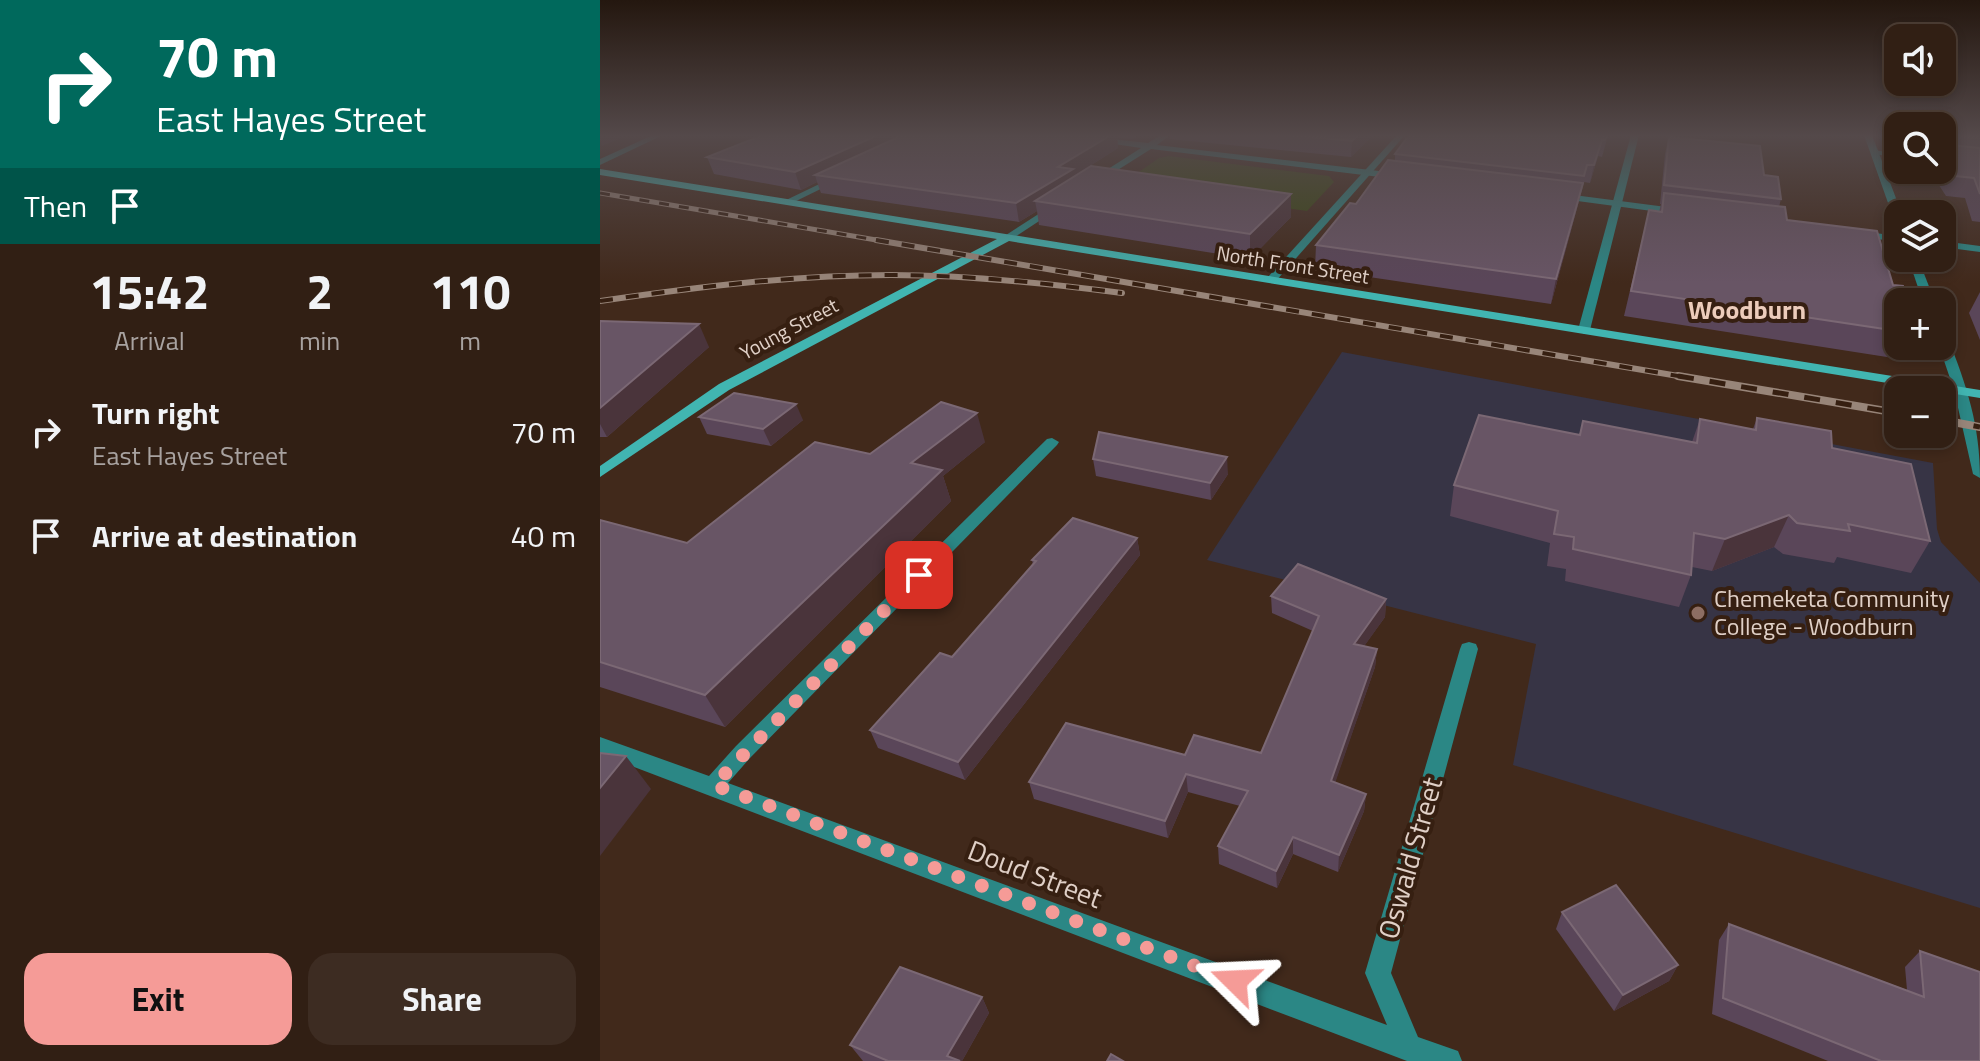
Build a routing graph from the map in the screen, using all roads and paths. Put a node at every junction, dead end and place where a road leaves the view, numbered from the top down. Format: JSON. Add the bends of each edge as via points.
{"nodes":[{"id":1,"x":678,"y":185,"type":"edge"},
{"id":2,"x":824,"y":185,"type":"edge"},
{"id":3,"x":1090,"y":185,"type":"edge"},
{"id":4,"x":1358,"y":185,"type":"edge"},
{"id":5,"x":1622,"y":185,"type":"edge"},
{"id":6,"x":1086,"y":187,"type":"edge"},
{"id":7,"x":1544,"y":195,"type":"edge"},
{"id":8,"x":787,"y":202,"type":"junction"},
{"id":9,"x":1063,"y":202,"type":"edge"},
{"id":10,"x":1617,"y":204,"type":"junction"},
{"id":11,"x":1693,"y":213,"type":"edge"},
{"id":12,"x":1847,"y":232,"type":"edge"},
{"id":13,"x":1008,"y":237,"type":"junction"},
{"id":14,"x":1884,"y":237,"type":"edge"},
{"id":15,"x":1956,"y":246,"type":"edge"},
{"id":16,"x":1980,"y":249,"type":"edge"},
{"id":17,"x":1271,"y":280,"type":"junction"},
{"id":18,"x":1584,"y":330,"type":"junction"},
{"id":19,"x":1950,"y":360,"type":"edge"},
{"id":20,"x":1961,"y":390,"type":"junction"},
{"id":21,"x":1980,"y":394,"type":"edge"},
{"id":22,"x":1052,"y":442,"type":"dead end"},
{"id":23,"x":602,"y":471,"type":"edge"},
{"id":24,"x":1980,"y":474,"type":"edge"},
{"id":25,"x":1469,"y":649,"type":"dead end"},
{"id":26,"x":600,"y":745,"type":"edge"},
{"id":27,"x":714,"y":785,"type":"junction"},
{"id":28,"x":1413,"y":1054,"type":"edge"},
{"id":29,"x":1448,"y":1061,"type":"edge"}],
"edges":[{"from":1,"to":8,"type":"main road","name":"North Front Street"},
{"from":2,"to":8,"type":"street"},
{"from":3,"to":6,"type":"street"},
{"from":4,"to":17,"type":"street"},
{"from":5,"to":10,"type":"street"},
{"from":7,"to":10,"type":"street"},
{"from":8,"to":13,"type":"main road","name":"North Front Street"},
{"from":9,"to":13,"type":"street"},
{"from":10,"to":11,"type":"street"},
{"from":10,"to":18,"type":"street"},
{"from":12,"to":14,"type":"street"},
{"from":13,"to":17,"type":"main road","name":"North Front Street"},
{"from":13,"to":23,"type":"main road","name":"Young Street","via":[[735,381]]},
{"from":15,"to":16,"type":"street"},
{"from":17,"to":18,"type":"main road","name":"North Front Street"},
{"from":18,"to":20,"type":"main road","name":"North Front Street"},
{"from":19,"to":20,"type":"street"},
{"from":20,"to":21,"type":"main road","name":"North Front Street"},
{"from":20,"to":24,"type":"street"},
{"from":22,"to":27,"type":"street"},
{"from":25,"to":28,"type":"street","name":"Oswald Street","via":[[1378,973]]},
{"from":26,"to":27,"type":"street","name":"Doud Street"},
{"from":27,"to":28,"type":"street","name":"Doud Street"},
{"from":28,"to":29,"type":"street","name":"Doud Street"}]}
